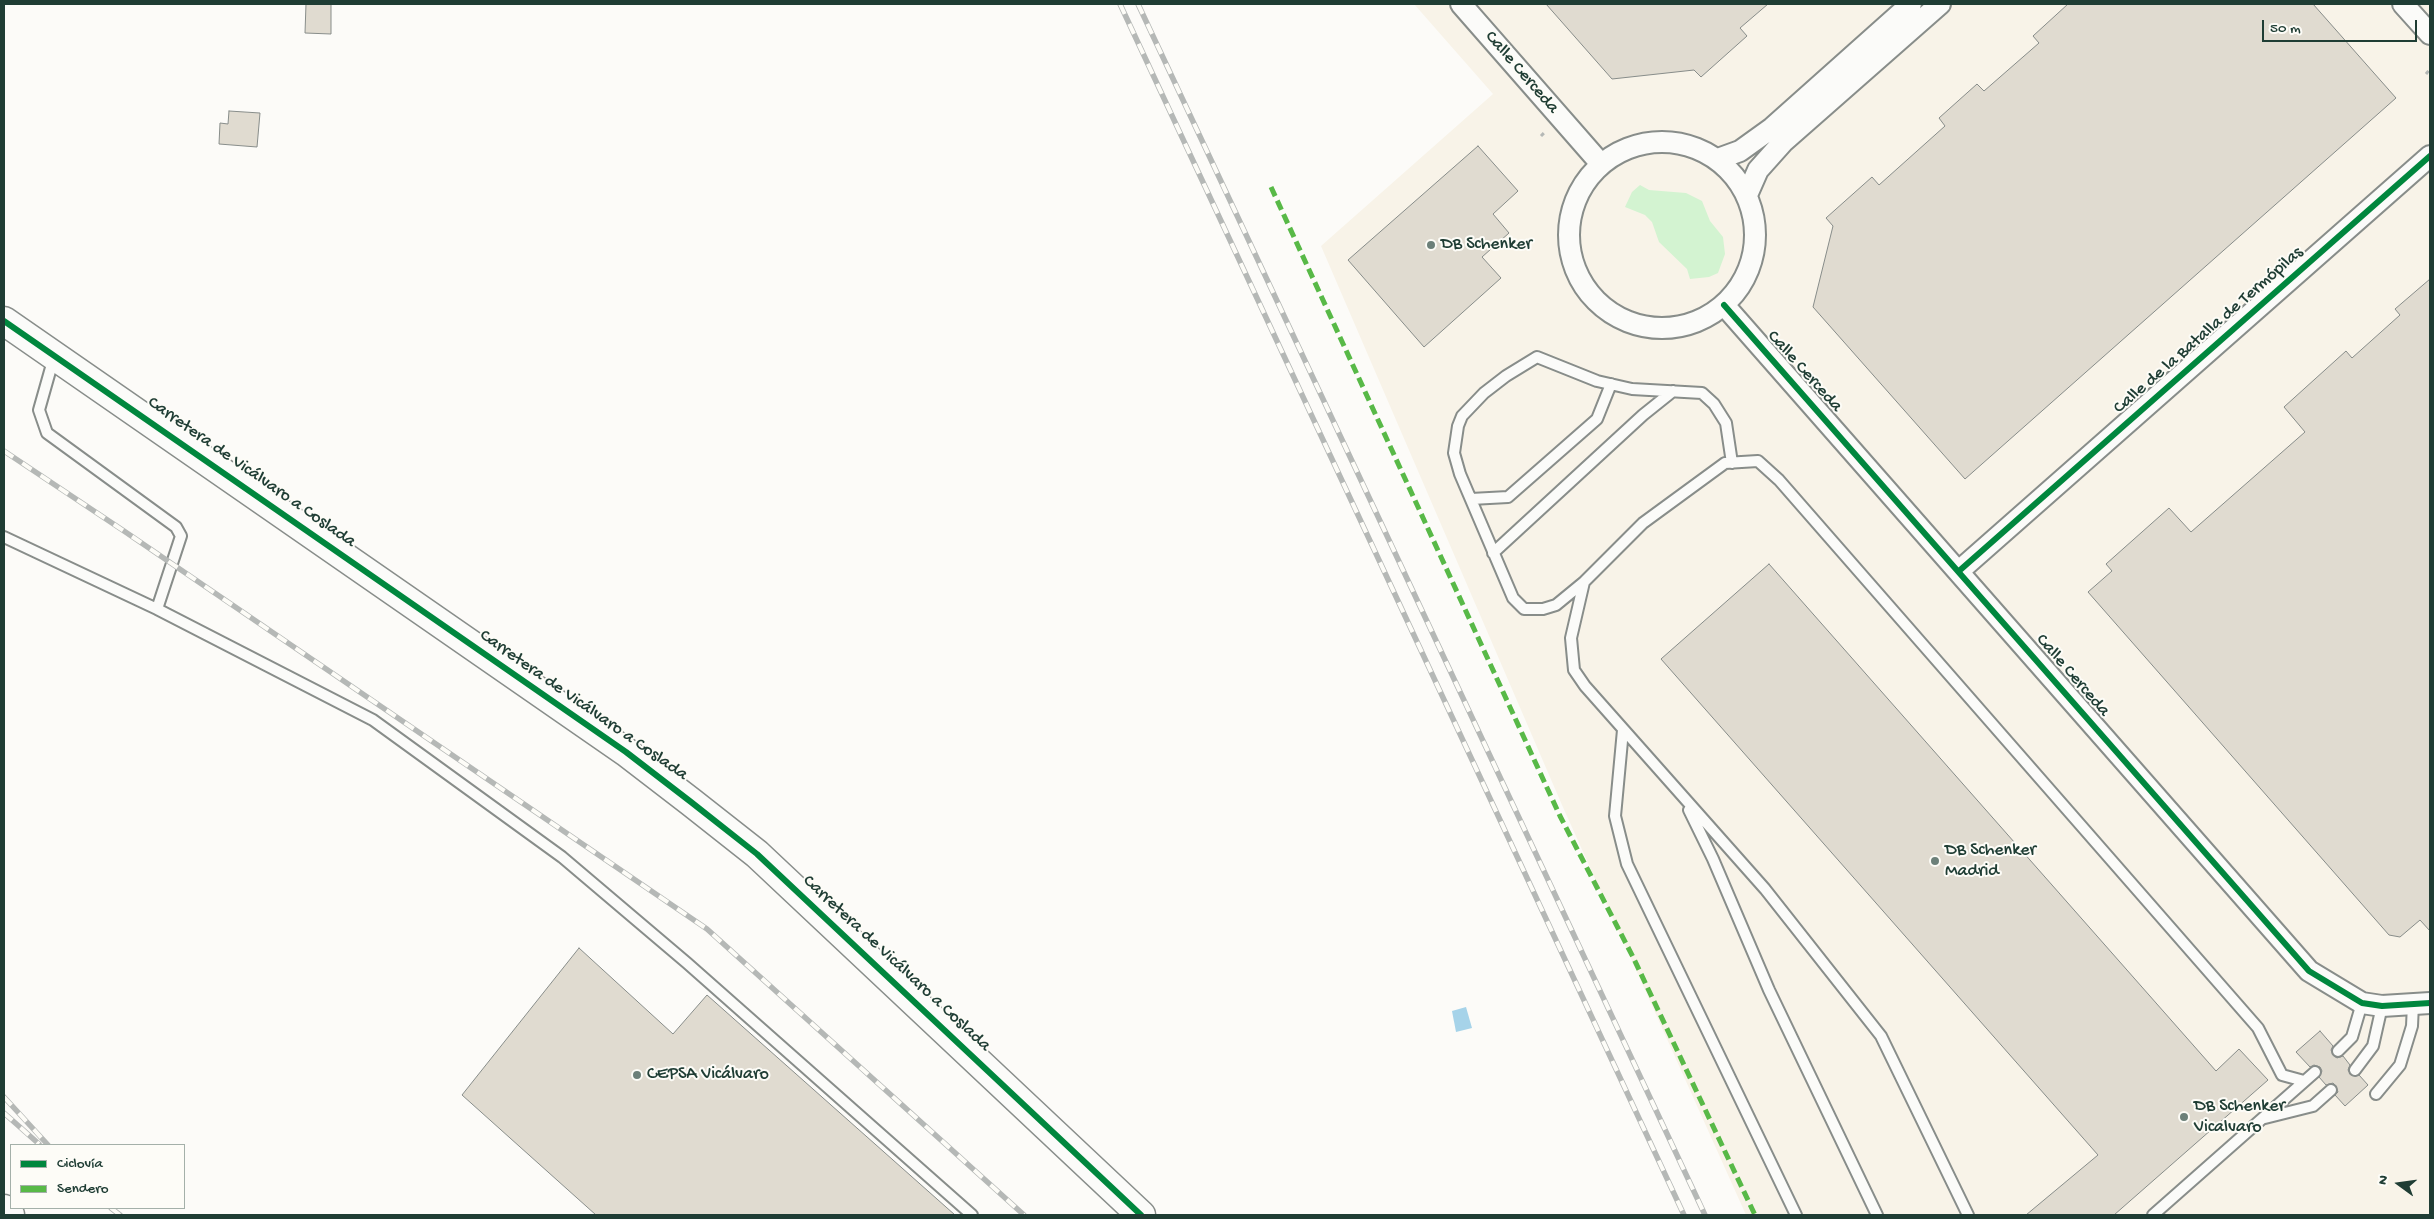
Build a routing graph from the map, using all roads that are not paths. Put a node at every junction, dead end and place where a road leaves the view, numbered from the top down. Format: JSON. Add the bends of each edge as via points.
{"nodes":[{"id":1,"x":1461,"y":4,"type":"edge"},
{"id":2,"x":1911,"y":4,"type":"edge"},
{"id":3,"x":1940,"y":4,"type":"edge"},
{"id":4,"x":2403,"y":4,"type":"edge"},
{"id":5,"x":2430,"y":34,"type":"edge"},
{"id":6,"x":2430,"y":156,"type":"edge"},
{"id":7,"x":1718,"y":159,"type":"junction"},
{"id":8,"x":1601,"y":164,"type":"junction"},
{"id":9,"x":1747,"y":195,"type":"junction"},
{"id":10,"x":1724,"y":305,"type":"junction"},
{"id":11,"x":4,"y":321,"type":"edge"},
{"id":12,"x":55,"y":354,"type":"junction"},
{"id":13,"x":1611,"y":384,"type":"junction"},
{"id":14,"x":1673,"y":391,"type":"junction"},
{"id":15,"x":1732,"y":463,"type":"junction"},
{"id":16,"x":1471,"y":499,"type":"junction"},
{"id":17,"x":4,"y":537,"type":"edge"},
{"id":18,"x":1494,"y":552,"type":"junction"},
{"id":19,"x":1960,"y":571,"type":"junction"},
{"id":20,"x":1584,"y":582,"type":"junction"},
{"id":21,"x":157,"y":609,"type":"junction"},
{"id":22,"x":1623,"y":730,"type":"junction"},
{"id":23,"x":1683,"y":798,"type":"junction"},
{"id":24,"x":2362,"y":1003,"type":"junction"},
{"id":25,"x":2422,"y":1004,"type":"edge"},
{"id":26,"x":2382,"y":1006,"type":"junction"},
{"id":27,"x":2338,"y":1051,"type":"dead end"},
{"id":28,"x":2355,"y":1070,"type":"dead end"},
{"id":29,"x":2315,"y":1072,"type":"dead end"},
{"id":30,"x":2304,"y":1081,"type":"junction"},
{"id":31,"x":2331,"y":1090,"type":"dead end"},
{"id":32,"x":2376,"y":1094,"type":"dead end"},
{"id":33,"x":2262,"y":1119,"type":"junction"},
{"id":34,"x":4,"y":1209,"type":"edge"},
{"id":35,"x":10,"y":1215,"type":"edge"},
{"id":36,"x":972,"y":1215,"type":"edge"},
{"id":37,"x":1141,"y":1215,"type":"edge"},
{"id":38,"x":1796,"y":1215,"type":"edge"},
{"id":39,"x":1877,"y":1215,"type":"edge"},
{"id":40,"x":1968,"y":1215,"type":"edge"},
{"id":41,"x":2152,"y":1215,"type":"edge"}],
"edges":[{"from":1,"to":8,"type":"street","name":"Calle Cerceda"},
{"from":2,"to":7,"type":"street","via":[[1772,128],[1740,151]]},
{"from":3,"to":9,"type":"street","via":[[1783,142],[1758,170]]},
{"from":4,"to":5,"type":"street"},
{"from":6,"to":19,"type":"street","name":"Calle de la Batalla de Termópilas"},
{"from":7,"to":8,"type":"street","via":[[1690,145],[1659,141],[1628,148]]},
{"from":7,"to":9,"type":"street"},
{"from":8,"to":10,"type":"street","via":[[1578,195],[1571,214],[1569,234],[1576,272],[1599,304],[1632,324],[1652,328],[1690,324]]},
{"from":9,"to":10,"type":"street","via":[[1754,214],[1754,254],[1742,282]]},
{"from":10,"to":19,"type":"street","name":"Calle Cerceda"},
{"from":11,"to":12,"type":"street","name":"Carretera de Vicálvaro a Coslada"},
{"from":12,"to":21,"type":"lane","via":[[40,410],[47,434],[176,527],[181,536]]},
{"from":12,"to":37,"type":"street","name":"Carretera de Vicálvaro a Coslada","via":[[626,752],[706,813],[757,854]]},
{"from":13,"to":14,"type":"lane","via":[[1632,389]]},
{"from":13,"to":16,"type":"lane","via":[[1597,418],[1508,497]]},
{"from":13,"to":16,"type":"lane","via":[[1537,357],[1484,393],[1462,416],[1454,453]]},
{"from":14,"to":15,"type":"lane","via":[[1702,393],[1714,404],[1726,423]]},
{"from":14,"to":18,"type":"lane"},
{"from":15,"to":20,"type":"lane","via":[[1726,463],[1642,523]]},
{"from":15,"to":30,"type":"lane","via":[[1758,461],[1779,480],[2258,1028],[2282,1075]]},
{"from":16,"to":18,"type":"lane"},
{"from":17,"to":21,"type":"lane"},
{"from":18,"to":20,"type":"lane","via":[[1513,598],[1524,609],[1556,605]]},
{"from":19,"to":24,"type":"street","name":"Calle Cerceda","via":[[2309,971]]},
{"from":20,"to":22,"type":"lane","via":[[1571,638],[1574,670]]},
{"from":21,"to":36,"type":"lane","via":[[372,720],[562,857]]},
{"from":22,"to":23,"type":"lane"},
{"from":22,"to":38,"type":"lane","via":[[1615,816],[1627,864]]},
{"from":23,"to":39,"type":"lane","via":[[1769,990]]},
{"from":23,"to":40,"type":"lane","via":[[1765,889],[1881,1036]]},
{"from":24,"to":26,"type":"street","name":"Calle Cerceda"},
{"from":24,"to":27,"type":"lane","via":[[2352,1037]]},
{"from":25,"to":26,"type":"street","name":"Calle Cerceda"},
{"from":25,"to":32,"type":"lane","via":[[2400,1065]]},
{"from":26,"to":28,"type":"lane","via":[[2373,1046]]},
{"from":29,"to":30,"type":"lane"},
{"from":30,"to":33,"type":"lane"},
{"from":31,"to":33,"type":"lane","via":[[2313,1106]]},
{"from":33,"to":41,"type":"lane"},
{"from":34,"to":35,"type":"street"}]}
